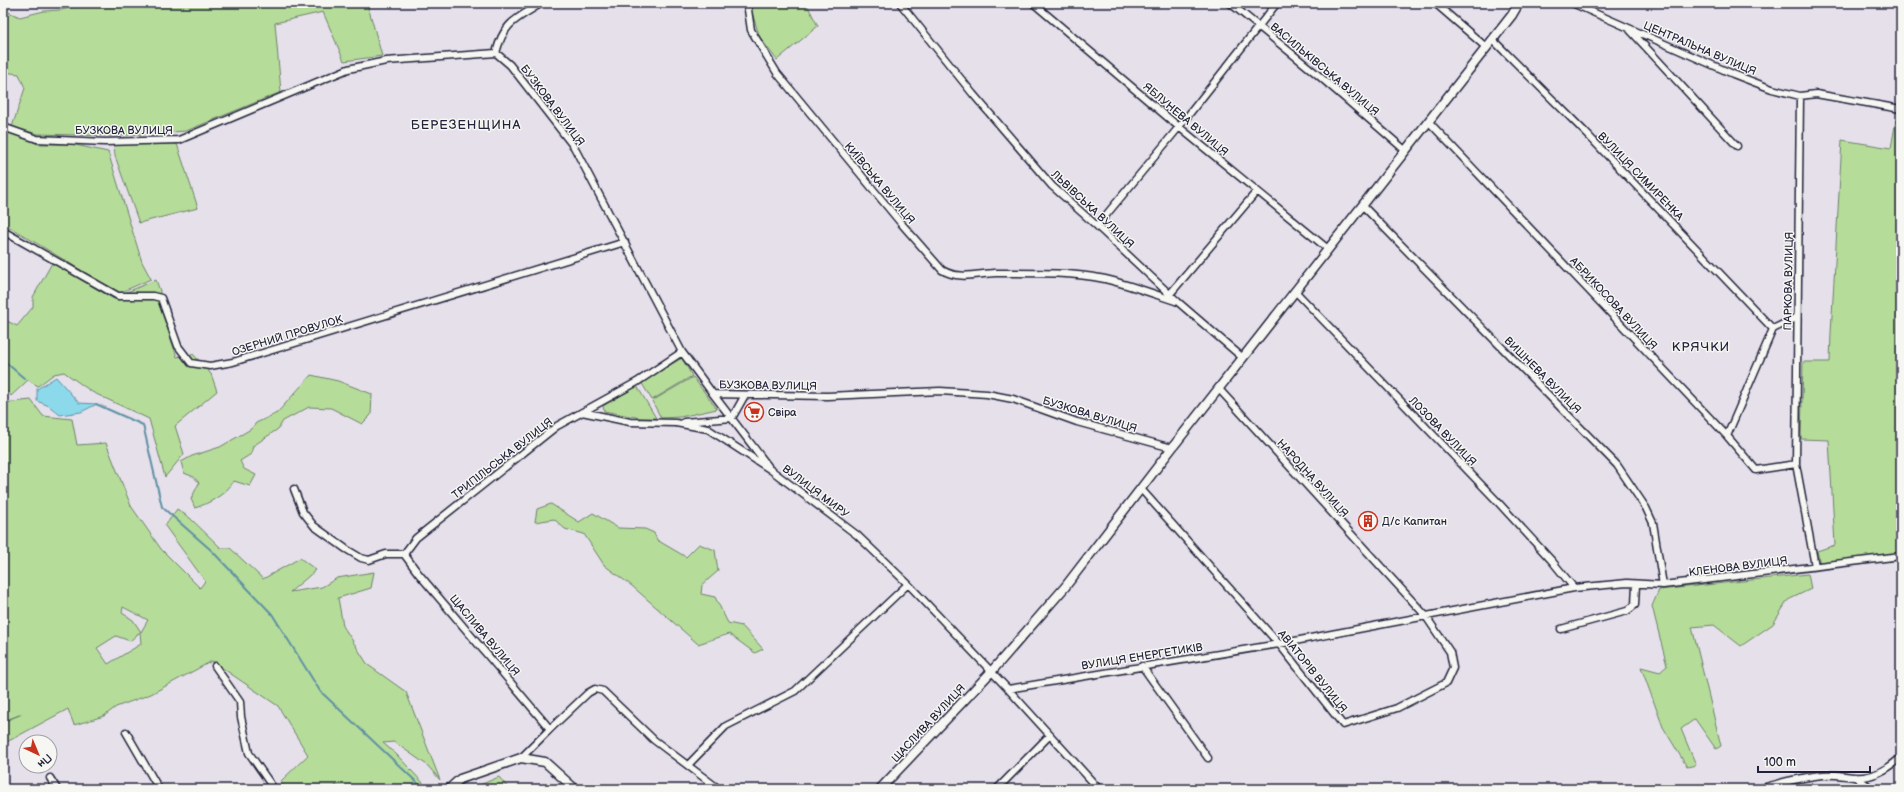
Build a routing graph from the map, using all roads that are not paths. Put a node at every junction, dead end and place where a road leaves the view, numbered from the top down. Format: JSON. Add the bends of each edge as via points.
{"nodes":[{"id":1,"x":542,"y":3,"type":"edge"},
{"id":2,"x":747,"y":3,"type":"edge"},
{"id":3,"x":900,"y":3,"type":"edge"},
{"id":4,"x":1033,"y":3,"type":"edge"},
{"id":5,"x":1230,"y":3,"type":"edge"},
{"id":6,"x":1277,"y":3,"type":"edge"},
{"id":7,"x":1435,"y":3,"type":"edge"},
{"id":8,"x":1519,"y":3,"type":"edge"},
{"id":9,"x":1572,"y":3,"type":"edge"},
{"id":10,"x":1258,"y":26,"type":"junction"},
{"id":11,"x":1627,"y":28,"type":"junction"},
{"id":12,"x":1493,"y":40,"type":"junction"},
{"id":13,"x":1487,"y":48,"type":"junction"},
{"id":14,"x":496,"y":53,"type":"junction"},
{"id":15,"x":1800,"y":96,"type":"junction"},
{"id":16,"x":1901,"y":109,"type":"edge"},
{"id":17,"x":1429,"y":122,"type":"junction"},
{"id":18,"x":3,"y":127,"type":"edge"},
{"id":19,"x":1179,"y":127,"type":"junction"},
{"id":20,"x":1737,"y":146,"type":"dead end"},
{"id":21,"x":1406,"y":151,"type":"junction"},
{"id":22,"x":1257,"y":191,"type":"junction"},
{"id":23,"x":1363,"y":206,"type":"junction"},
{"id":24,"x":1097,"y":226,"type":"junction"},
{"id":25,"x":3,"y":231,"type":"edge"},
{"id":26,"x":626,"y":242,"type":"junction"},
{"id":27,"x":1328,"y":249,"type":"junction"},
{"id":28,"x":1295,"y":291,"type":"junction"},
{"id":29,"x":1170,"y":294,"type":"junction"},
{"id":30,"x":1178,"y":302,"type":"junction"},
{"id":31,"x":1797,"y":317,"type":"junction"},
{"id":32,"x":1773,"y":329,"type":"junction"},
{"id":33,"x":682,"y":352,"type":"junction"},
{"id":34,"x":1242,"y":358,"type":"junction"},
{"id":35,"x":1219,"y":389,"type":"junction"},
{"id":36,"x":714,"y":394,"type":"junction"},
{"id":37,"x":745,"y":395,"type":"junction"},
{"id":38,"x":582,"y":412,"type":"junction"},
{"id":39,"x":732,"y":418,"type":"junction"},
{"id":40,"x":676,"y":423,"type":"junction"},
{"id":41,"x":1727,"y":436,"type":"junction"},
{"id":42,"x":1172,"y":448,"type":"junction"},
{"id":43,"x":1796,"y":464,"type":"junction"},
{"id":44,"x":771,"y":470,"type":"junction"},
{"id":45,"x":294,"y":489,"type":"dead end"},
{"id":46,"x":1141,"y":489,"type":"junction"},
{"id":47,"x":404,"y":554,"type":"junction"},
{"id":48,"x":1901,"y":556,"type":"edge"},
{"id":49,"x":1815,"y":566,"type":"junction"},
{"id":50,"x":908,"y":584,"type":"junction"},
{"id":51,"x":1636,"y":584,"type":"junction"},
{"id":52,"x":1663,"y":585,"type":"junction"},
{"id":53,"x":1574,"y":588,"type":"junction"},
{"id":54,"x":1425,"y":615,"type":"junction"},
{"id":55,"x":1561,"y":629,"type":"dead end"},
{"id":56,"x":1280,"y":644,"type":"junction"},
{"id":57,"x":215,"y":666,"type":"dead end"},
{"id":58,"x":1142,"y":666,"type":"junction"},
{"id":59,"x":991,"y":672,"type":"junction"},
{"id":60,"x":1008,"y":689,"type":"junction"},
{"id":61,"x":550,"y":730,"type":"junction"},
{"id":62,"x":126,"y":732,"type":"dead end"},
{"id":63,"x":1050,"y":735,"type":"junction"},
{"id":64,"x":1901,"y":757,"type":"edge"},
{"id":65,"x":521,"y":758,"type":"junction"},
{"id":66,"x":1208,"y":758,"type":"dead end"},
{"id":67,"x":688,"y":765,"type":"junction"},
{"id":68,"x":1855,"y":777,"type":"junction"},
{"id":69,"x":50,"y":778,"type":"dead end"},
{"id":70,"x":57,"y":789,"type":"edge"},
{"id":71,"x":158,"y":789,"type":"edge"},
{"id":72,"x":274,"y":789,"type":"edge"},
{"id":73,"x":449,"y":789,"type":"edge"},
{"id":74,"x":575,"y":789,"type":"edge"},
{"id":75,"x":719,"y":789,"type":"edge"},
{"id":76,"x":880,"y":789,"type":"edge"},
{"id":77,"x":997,"y":789,"type":"edge"},
{"id":78,"x":1099,"y":789,"type":"edge"},
{"id":79,"x":1759,"y":789,"type":"edge"},
{"id":80,"x":1873,"y":789,"type":"edge"}],
"edges":[{"from":1,"to":14,"type":"street","via":[[508,25]]},
{"from":2,"to":30,"type":"street","name":"КИЇВСЬКА ВУЛИЦЯ","via":[[751,30],[777,73],[942,270],[958,277],[995,274],[1062,275],[1105,279]]},
{"from":3,"to":24,"type":"street","name":"ЛЬВІВСЬКА ВУЛИЦЯ","via":[[1052,186]]},
{"from":4,"to":19,"type":"street","name":"ЯБЛУНЕВА ВУЛИЦЯ"},
{"from":5,"to":10,"type":"street","name":"ВАСИЛЬКІВСЬКА ВУЛИЦЯ"},
{"from":6,"to":10,"type":"street"},
{"from":7,"to":13,"type":"street"},
{"from":8,"to":12,"type":"street","name":"ЩАСЛИВА ВУЛИЦЯ"},
{"from":9,"to":11,"type":"street","name":"ЦЕНТРАЛЬНА ВУЛИЦЯ"},
{"from":10,"to":19,"type":"street"},
{"from":10,"to":21,"type":"street","name":"ВАСИЛЬКІВСЬКА ВУЛИЦЯ"},
{"from":11,"to":15,"type":"street","name":"ЦЕНТРАЛЬНА ВУЛИЦЯ","via":[[1752,82]]},
{"from":11,"to":20,"type":"street"},
{"from":12,"to":13,"type":"street","name":"ЩАСЛИВА ВУЛИЦЯ"},
{"from":12,"to":32,"type":"street","name":"ВУЛИЦЯ СИМИРЕНКА","via":[[1585,132]]},
{"from":13,"to":17,"type":"street","name":"ЩАСЛИВА ВУЛИЦЯ"},
{"from":14,"to":18,"type":"street","name":"БУЗКОВА ВУЛИЦЯ","via":[[386,61],[348,69],[179,140],[105,142],[37,139]]},
{"from":14,"to":26,"type":"street","name":"БУЗКОВА ВУЛИЦЯ","via":[[510,65],[574,147]]},
{"from":15,"to":16,"type":"street","via":[[1816,94]]},
{"from":15,"to":31,"type":"street","name":"ПАРКОВА ВУЛИЦЯ"},
{"from":17,"to":21,"type":"street","name":"ЩАСЛИВА ВУЛИЦЯ"},
{"from":17,"to":41,"type":"street","name":"АБРИКОСОВА ВУЛИЦЯ"},
{"from":19,"to":22,"type":"street","name":"ЯБЛУНЕВА ВУЛИЦЯ"},
{"from":19,"to":24,"type":"street"},
{"from":21,"to":23,"type":"street","name":"ЩАСЛИВА ВУЛИЦЯ"},
{"from":22,"to":27,"type":"street","name":"ЯБЛУНЕВА ВУЛИЦЯ"},
{"from":22,"to":29,"type":"street"},
{"from":23,"to":27,"type":"street","name":"ЩАСЛИВА ВУЛИЦЯ"},
{"from":23,"to":52,"type":"street","name":"ВИШНЕВА ВУЛИЦЯ","via":[[1617,465],[1646,508],[1652,523]]},
{"from":24,"to":29,"type":"street","name":"ЛЬВІВСЬКА ВУЛИЦЯ"},
{"from":25,"to":26,"type":"street","name":"ОЗЕРНИЙ ПРОВУЛОК","via":[[118,296],[161,298],[178,346],[191,363],[210,366],[233,362]]},
{"from":26,"to":33,"type":"street","name":"БУЗКОВА ВУЛИЦЯ"},
{"from":27,"to":28,"type":"street","name":"ЩАСЛИВА ВУЛИЦЯ"},
{"from":28,"to":34,"type":"street","name":"ЩАСЛИВА ВУЛИЦЯ"},
{"from":28,"to":53,"type":"street","name":"ЛОЗОВА ВУЛИЦЯ","via":[[1496,500]]},
{"from":29,"to":30,"type":"street","name":"ЛЬВІВСЬКА ВУЛИЦЯ"},
{"from":30,"to":34,"type":"street","name":"ЛЬВІВСЬКА ВУЛИЦЯ"},
{"from":31,"to":32,"type":"street"},
{"from":31,"to":43,"type":"street","name":"ПАРКОВА ВУЛИЦЯ"},
{"from":32,"to":41,"type":"street"},
{"from":33,"to":36,"type":"street","name":"БУЗКОВА ВУЛИЦЯ"},
{"from":33,"to":38,"type":"street","name":"ТРИПІЛЬСЬКА ВУЛИЦЯ","via":[[637,382]]},
{"from":34,"to":35,"type":"street","name":"ЩАСЛИВА ВУЛИЦЯ"},
{"from":35,"to":42,"type":"street","name":"ЩАСЛИВА ВУЛИЦЯ"},
{"from":35,"to":54,"type":"street","name":"НАРОДНА ВУЛИЦЯ"},
{"from":36,"to":37,"type":"street","name":"БУЗКОВА ВУЛИЦЯ"},
{"from":36,"to":39,"type":"street"},
{"from":37,"to":39,"type":"street"},
{"from":37,"to":42,"type":"street","name":"БУЗКОВА ВУЛИЦЯ","via":[[827,396],[940,391],[987,394],[1012,399],[1077,422]]},
{"from":38,"to":40,"type":"street","name":"ВУЛИЦЯ МИРУ","via":[[630,422]]},
{"from":38,"to":47,"type":"street","name":"ТРИПІЛЬСЬКА ВУЛИЦЯ","via":[[557,426],[416,538]]},
{"from":39,"to":40,"type":"street"},
{"from":39,"to":44,"type":"street"},
{"from":40,"to":44,"type":"street","name":"ВУЛИЦЯ МИРУ","via":[[708,429]]},
{"from":41,"to":43,"type":"street","name":"АБРИКОСОВА ВУЛИЦЯ","via":[[1756,470]]},
{"from":42,"to":46,"type":"street","name":"ЩАСЛИВА ВУЛИЦЯ"},
{"from":43,"to":49,"type":"street","name":"ПАРКОВА ВУЛИЦЯ"},
{"from":44,"to":50,"type":"street","name":"ВУЛИЦЯ МИРУ","via":[[857,535]]},
{"from":45,"to":47,"type":"street","via":[[303,512],[314,526],[361,558],[369,560],[386,554]]},
{"from":46,"to":56,"type":"street","name":"АВІАТОРІВ ВУЛИЦЯ"},
{"from":46,"to":59,"type":"street","name":"ЩАСЛИВА ВУЛИЦЯ","via":[[1065,587]]},
{"from":47,"to":61,"type":"street","name":"ЩАСЛИВА ВУЛИЦЯ"},
{"from":48,"to":49,"type":"street","name":"КЛЕНОВА ВУЛИЦЯ"},
{"from":49,"to":52,"type":"street","name":"КЛЕНОВА ВУЛИЦЯ"},
{"from":50,"to":59,"type":"street","name":"ВУЛИЦЯ МИРУ"},
{"from":50,"to":67,"type":"street","via":[[795,691],[726,726]]},
{"from":51,"to":52,"type":"street","name":"КЛЕНОВА ВУЛИЦЯ"},
{"from":51,"to":53,"type":"street","name":"КЛЕНОВА ВУЛИЦЯ"},
{"from":51,"to":55,"type":"street","via":[[1635,605],[1627,611]]},
{"from":53,"to":54,"type":"street","name":"КЛЕНОВА ВУЛИЦЯ"},
{"from":54,"to":56,"type":"street","name":"ВУЛИЦЯ ЕНЕРГЕТИКІВ"},
{"from":54,"to":56,"type":"street","name":"АВІАТОРІВ ВУЛИЦЯ","via":[[1450,652],[1453,668],[1446,683],[1397,708],[1343,725]]},
{"from":56,"to":58,"type":"street","name":"ВУЛИЦЯ ЕНЕРГЕТИКІВ"},
{"from":57,"to":72,"type":"street","via":[[240,702],[249,753]]},
{"from":58,"to":60,"type":"street","name":"ВУЛИЦЯ ЕНЕРГЕТИКІВ"},
{"from":58,"to":66,"type":"street"},
{"from":59,"to":60,"type":"street","name":"ВУЛИЦЯ МИРУ"},
{"from":59,"to":76,"type":"street","name":"ЩАСЛИВА ВУЛИЦЯ"},
{"from":60,"to":63,"type":"street","name":"ВУЛИЦЯ МИРУ"},
{"from":61,"to":65,"type":"street"},
{"from":61,"to":67,"type":"street","via":[[588,693],[595,689],[603,691],[654,740]]},
{"from":62,"to":71,"type":"street"},
{"from":63,"to":77,"type":"street"},
{"from":63,"to":78,"type":"street","name":"ВУЛИЦЯ МИРУ"},
{"from":64,"to":68,"type":"street","via":[[1893,765],[1875,774]]},
{"from":65,"to":73,"type":"street","via":[[460,779]]},
{"from":65,"to":74,"type":"street","via":[[545,762]]},
{"from":67,"to":75,"type":"street"},
{"from":68,"to":79,"type":"street","via":[[1824,775],[1800,778]]},
{"from":68,"to":80,"type":"street"},
{"from":69,"to":70,"type":"street"}]}
